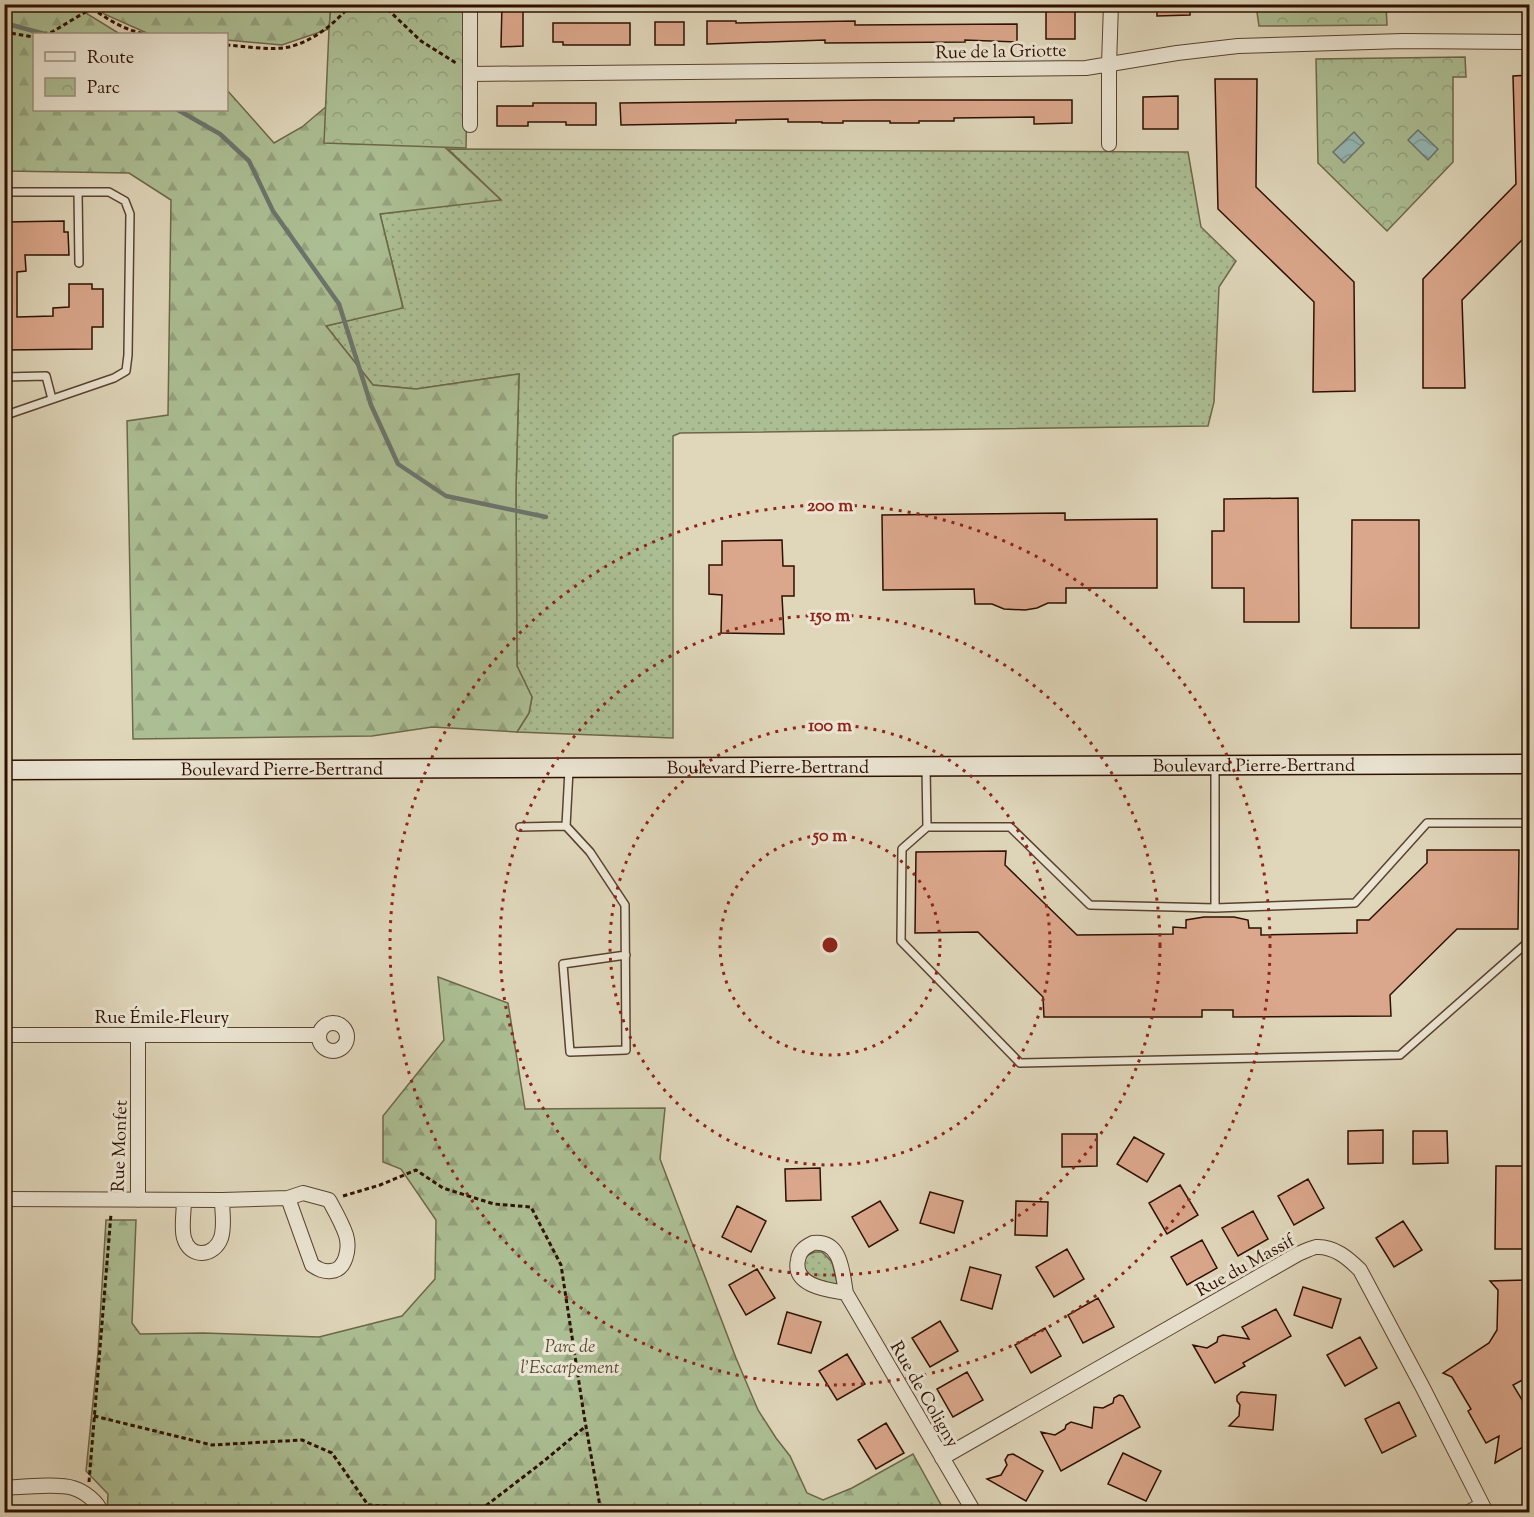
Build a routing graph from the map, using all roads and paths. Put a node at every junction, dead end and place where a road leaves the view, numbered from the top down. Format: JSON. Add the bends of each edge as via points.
{"nodes":[{"id":1,"x":351,"y":4,"type":"edge"},
{"id":2,"x":382,"y":4,"type":"edge"},
{"id":3,"x":470,"y":4,"type":"edge"},
{"id":4,"x":1111,"y":4,"type":"edge"},
{"id":5,"x":91,"y":6,"type":"edge"},
{"id":6,"x":4,"y":32,"type":"edge"},
{"id":7,"x":48,"y":33,"type":"edge"},
{"id":8,"x":137,"y":33,"type":"edge"},
{"id":9,"x":33,"y":37,"type":"edge"},
{"id":10,"x":1530,"y":42,"type":"edge"},
{"id":11,"x":228,"y":45,"type":"edge"},
{"id":12,"x":1109,"y":65,"type":"junction"},
{"id":13,"x":471,"y":73,"type":"junction"},
{"id":14,"x":470,"y":125,"type":"dead end"},
{"id":15,"x":1109,"y":144,"type":"dead end"},
{"id":16,"x":4,"y":192,"type":"edge"},
{"id":17,"x":78,"y":192,"type":"junction"},
{"id":18,"x":79,"y":262,"type":"dead end"},
{"id":19,"x":4,"y":376,"type":"edge"},
{"id":20,"x":52,"y":399,"type":"junction"},
{"id":21,"x":7,"y":411,"type":"edge"},
{"id":22,"x":4,"y":425,"type":"edge"},
{"id":23,"x":1530,"y":764,"type":"edge"},
{"id":24,"x":1215,"y":765,"type":"junction"},
{"id":25,"x":926,"y":767,"type":"junction"},
{"id":26,"x":569,"y":768,"type":"junction"},
{"id":27,"x":4,"y":770,"type":"edge"},
{"id":28,"x":1530,"y":822,"type":"edge"},
{"id":29,"x":566,"y":826,"type":"junction"},
{"id":30,"x":520,"y":827,"type":"dead end"},
{"id":31,"x":927,"y":828,"type":"junction"},
{"id":32,"x":1530,"y":883,"type":"edge"},
{"id":33,"x":1215,"y":908,"type":"junction"},
{"id":34,"x":626,"y":955,"type":"junction"},
{"id":35,"x":4,"y":1035,"type":"edge"},
{"id":36,"x":138,"y":1035,"type":"junction"},
{"id":37,"x":319,"y":1035,"type":"dead end"},
{"id":38,"x":288,"y":1198,"type":"junction"},
{"id":39,"x":4,"y":1199,"type":"edge"},
{"id":40,"x":112,"y":1200,"type":"junction"},
{"id":41,"x":138,"y":1200,"type":"junction"},
{"id":42,"x":184,"y":1200,"type":"junction"},
{"id":43,"x":222,"y":1200,"type":"junction"},
{"id":44,"x":329,"y":1200,"type":"junction"},
{"id":45,"x":846,"y":1293,"type":"dead end"},
{"id":46,"x":94,"y":1416,"type":"junction"},
{"id":47,"x":586,"y":1426,"type":"junction"},
{"id":48,"x":942,"y":1458,"type":"junction"},
{"id":49,"x":4,"y":1488,"type":"edge"},
{"id":50,"x":88,"y":1496,"type":"junction"},
{"id":51,"x":1484,"y":1509,"type":"edge"},
{"id":52,"x":101,"y":1512,"type":"edge"},
{"id":53,"x":601,"y":1512,"type":"edge"},
{"id":54,"x":974,"y":1512,"type":"edge"},
{"id":55,"x":1469,"y":1512,"type":"edge"}],
"edges":[{"from":1,"to":11,"type":"path","via":[[320,33],[304,42],[267,48]]},
{"from":2,"to":13,"type":"path","via":[[421,41]]},
{"from":3,"to":13,"type":"street"},
{"from":4,"to":12,"type":"street"},
{"from":5,"to":7,"type":"path"},
{"from":5,"to":8,"type":"path","via":[[107,20]]},
{"from":6,"to":9,"type":"path"},
{"from":10,"to":12,"type":"street","name":"Rue de la Griotte","via":[[1238,46]]},
{"from":12,"to":13,"type":"street","name":"Rue de la Griotte"},
{"from":12,"to":15,"type":"street"},
{"from":13,"to":14,"type":"street"},
{"from":16,"to":17,"type":"lane"},
{"from":17,"to":18,"type":"lane"},
{"from":17,"to":20,"type":"lane","via":[[109,192],[125,201],[130,214],[126,371]]},
{"from":19,"to":20,"type":"lane","via":[[46,376]]},
{"from":20,"to":21,"type":"lane"},
{"from":21,"to":22,"type":"lane"},
{"from":23,"to":24,"type":"main road","name":"Boulevard Pierre-Bertrand"},
{"from":24,"to":25,"type":"main road","name":"Boulevard Pierre-Bertrand"},
{"from":24,"to":33,"type":"lane"},
{"from":25,"to":26,"type":"main road","name":"Boulevard Pierre-Bertrand"},
{"from":25,"to":31,"type":"lane"},
{"from":26,"to":27,"type":"main road","name":"Boulevard Pierre-Bertrand"},
{"from":26,"to":29,"type":"lane"},
{"from":28,"to":33,"type":"lane","via":[[1427,823],[1355,903]]},
{"from":29,"to":30,"type":"lane"},
{"from":29,"to":34,"type":"lane","via":[[590,852],[625,905]]},
{"from":31,"to":32,"type":"lane","via":[[902,849],[901,941],[1020,1063],[1400,1055],[1528,942]]},
{"from":31,"to":33,"type":"lane","via":[[1010,826],[1090,905]]},
{"from":34,"to":34,"type":"lane","via":[[626,1050],[570,1053],[563,964]]},
{"from":35,"to":36,"type":"street","name":"Rue Émile-Fleury"},
{"from":36,"to":37,"type":"street","name":"Rue Émile-Fleury"},
{"from":36,"to":41,"type":"street","name":"Rue Monfet"},
{"from":38,"to":43,"type":"street"},
{"from":38,"to":44,"type":"street","via":[[303,1193]]},
{"from":38,"to":44,"type":"street","via":[[312,1266],[323,1271],[334,1271],[347,1253],[347,1237]]},
{"from":39,"to":40,"type":"street","name":"Rue Monfet"},
{"from":40,"to":41,"type":"street","name":"Rue Monfet"},
{"from":40,"to":46,"type":"path"},
{"from":41,"to":42,"type":"street"},
{"from":42,"to":43,"type":"street"},
{"from":42,"to":43,"type":"street","via":[[183,1236],[187,1246],[204,1253],[221,1238]]},
{"from":44,"to":47,"type":"path","via":[[416,1170],[453,1192],[494,1204],[531,1207],[561,1266]]},
{"from":45,"to":48,"type":"street","name":"Rue de Coligny"},
{"from":46,"to":47,"type":"path","via":[[212,1445],[302,1440],[332,1453],[368,1504],[478,1511]]},
{"from":46,"to":50,"type":"path"},
{"from":47,"to":53,"type":"path"},
{"from":48,"to":51,"type":"street","name":"Rue du Massif","via":[[1316,1247],[1346,1256],[1360,1270]]},
{"from":48,"to":54,"type":"street","name":"Rue de Coligny"},
{"from":49,"to":50,"type":"street","via":[[56,1486],[73,1488]]},
{"from":50,"to":52,"type":"street"},
{"from":51,"to":55,"type":"street"}]}
